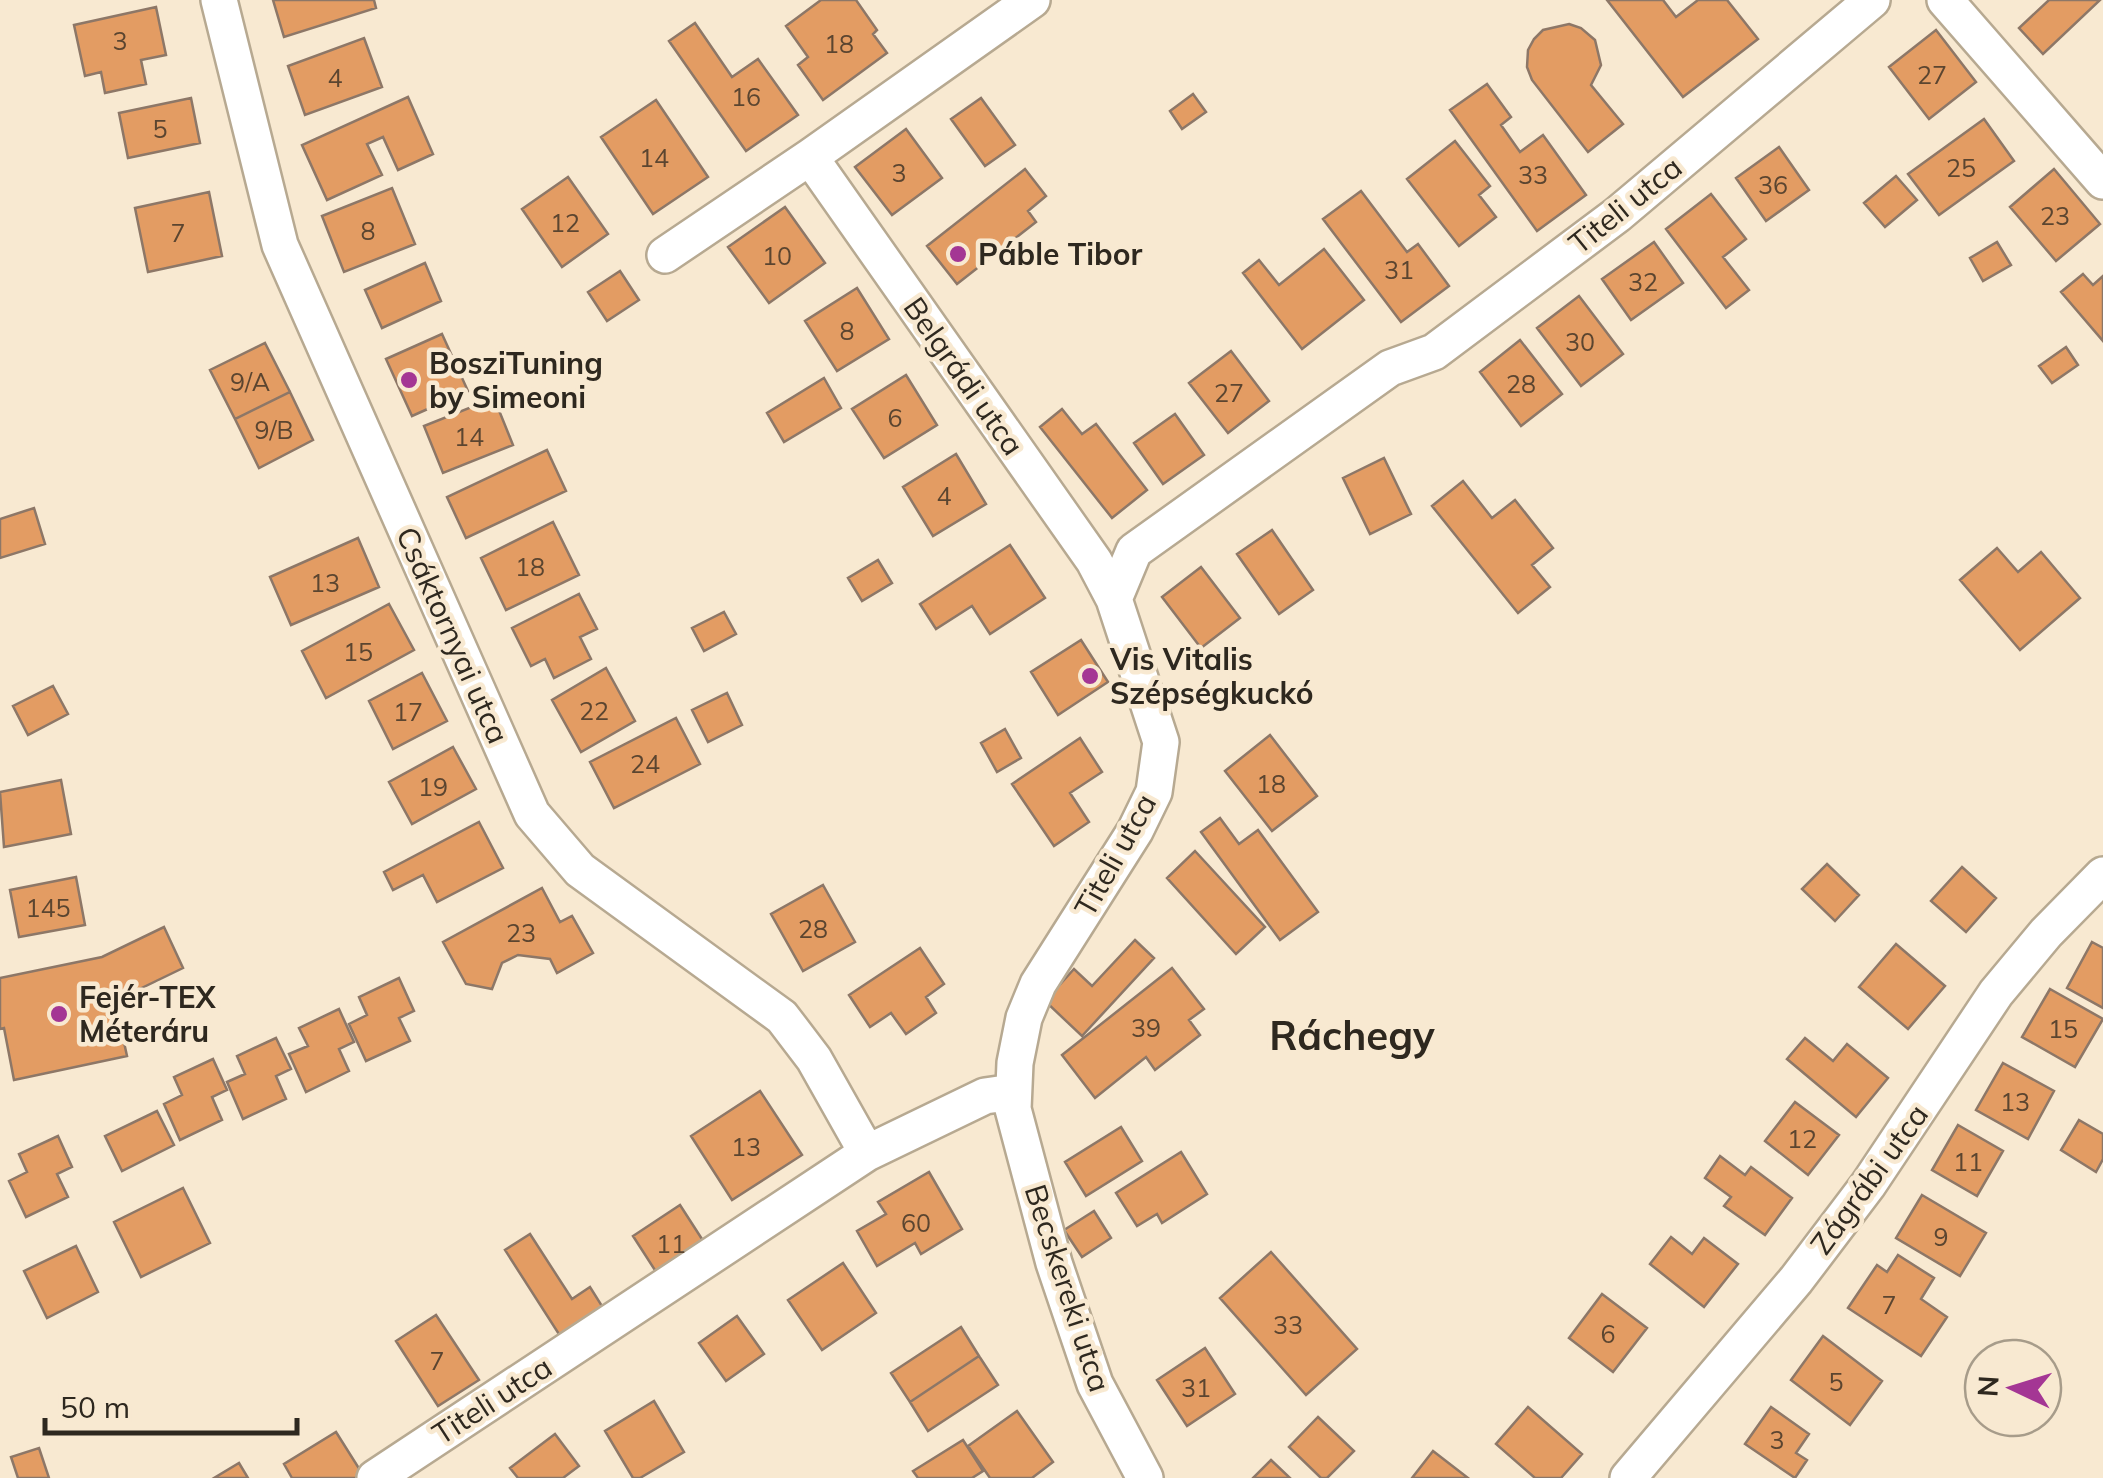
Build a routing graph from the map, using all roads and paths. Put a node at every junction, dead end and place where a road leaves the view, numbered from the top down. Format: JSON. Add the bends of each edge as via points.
{"nodes":[{"id":1,"x":218,"y":0,"type":"edge"},
{"id":2,"x":1032,"y":0,"type":"edge"},
{"id":3,"x":1872,"y":0,"type":"edge"},
{"id":4,"x":1945,"y":0,"type":"edge"},
{"id":5,"x":810,"y":157,"type":"junction"},
{"id":6,"x":2103,"y":181,"type":"edge"},
{"id":7,"x":665,"y":255,"type":"dead end"},
{"id":8,"x":1114,"y":599,"type":"junction"},
{"id":9,"x":2103,"y":875,"type":"edge"},
{"id":10,"x":1013,"y":1092,"type":"junction"},
{"id":11,"x":867,"y":1153,"type":"junction"},
{"id":12,"x":375,"y":1478,"type":"edge"},
{"id":13,"x":1145,"y":1478,"type":"edge"},
{"id":14,"x":1628,"y":1478,"type":"edge"}],
"edges":[{"from":1,"to":11,"type":"street","name":"Csáktornyai utca","via":[[280,245],[532,814],[580,870],[782,1017]]},
{"from":2,"to":5,"type":"street"},
{"from":3,"to":8,"type":"street","name":"Titeli utca","via":[[1618,215],[1434,352],[1390,368],[1134,551]]},
{"from":4,"to":6,"type":"street"},
{"from":5,"to":7,"type":"street"},
{"from":5,"to":8,"type":"street","name":"Belgrádi utca","via":[[1094,561]]},
{"from":8,"to":10,"type":"street","name":"Titeli utca","via":[[1162,742],[1154,792],[1136,832],[1038,984],[1024,1018]]},
{"from":9,"to":14,"type":"street","name":"Zágrábi utca","via":[[1996,993],[1796,1280]]},
{"from":10,"to":11,"type":"street","name":"Titeli utca","via":[[985,1096]]},
{"from":10,"to":13,"type":"street","name":"Becskereki utca","via":[[1054,1264],[1094,1384]]},
{"from":11,"to":12,"type":"street","name":"Titeli utca"}]}
